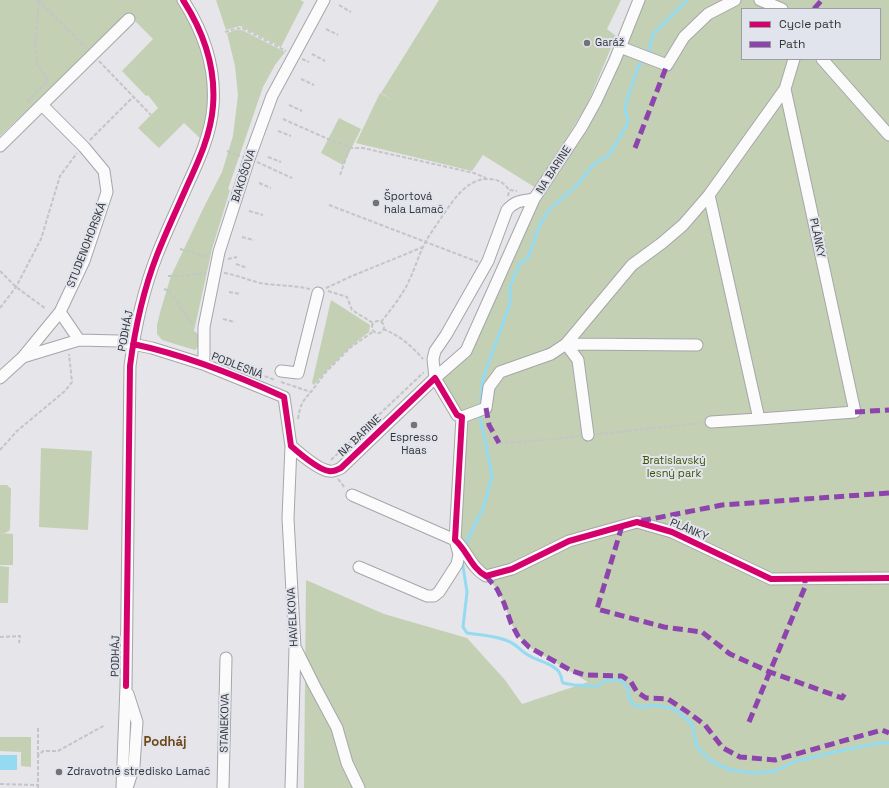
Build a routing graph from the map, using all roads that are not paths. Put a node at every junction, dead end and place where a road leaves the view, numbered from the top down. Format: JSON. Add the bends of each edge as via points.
{"nodes":[{"id":1,"x":183,"y":0,"type":"edge"},
{"id":2,"x":324,"y":0,"type":"edge"},
{"id":3,"x":638,"y":0,"type":"edge"},
{"id":4,"x":735,"y":0,"type":"edge"},
{"id":5,"x":760,"y":0,"type":"edge"},
{"id":6,"x":780,"y":8,"type":"edge"},
{"id":7,"x":129,"y":18,"type":"dead end"},
{"id":8,"x":620,"y":47,"type":"junction"},
{"id":9,"x":794,"y":60,"type":"edge"},
{"id":10,"x":823,"y":60,"type":"edge"},
{"id":11,"x":785,"y":89,"type":"junction"},
{"id":12,"x":42,"y":105,"type":"junction"},
{"id":13,"x":889,"y":135,"type":"edge"},
{"id":14,"x":0,"y":146,"type":"edge"},
{"id":15,"x":709,"y":195,"type":"junction"},
{"id":16,"x":536,"y":196,"type":"junction"},
{"id":17,"x":318,"y":293,"type":"dead end"},
{"id":18,"x":60,"y":312,"type":"junction"},
{"id":19,"x":79,"y":340,"type":"junction"},
{"id":20,"x":133,"y":344,"type":"junction"},
{"id":21,"x":566,"y":344,"type":"junction"},
{"id":22,"x":697,"y":345,"type":"dead end"},
{"id":23,"x":23,"y":357,"type":"junction"},
{"id":24,"x":203,"y":364,"type":"junction"},
{"id":25,"x":281,"y":371,"type":"dead end"},
{"id":26,"x":0,"y":378,"type":"edge"},
{"id":27,"x":435,"y":378,"type":"junction"},
{"id":28,"x":467,"y":415,"type":"junction"},
{"id":29,"x":759,"y":419,"type":"junction"},
{"id":30,"x":712,"y":422,"type":"road end"},
{"id":31,"x":588,"y":435,"type":"road end"},
{"id":32,"x":291,"y":446,"type":"junction"},
{"id":33,"x":352,"y":495,"type":"dead end"},
{"id":34,"x":455,"y":540,"type":"junction"},
{"id":35,"x":359,"y":567,"type":"dead end"},
{"id":36,"x":889,"y":578,"type":"edge"},
{"id":37,"x":295,"y":648,"type":"junction"},
{"id":38,"x":226,"y":658,"type":"dead end"},
{"id":39,"x":126,"y":686,"type":"junction"},
{"id":40,"x":122,"y":788,"type":"edge"},
{"id":41,"x":127,"y":788,"type":"edge"},
{"id":42,"x":223,"y":788,"type":"edge"},
{"id":43,"x":292,"y":788,"type":"edge"},
{"id":44,"x":359,"y":788,"type":"edge"}],
"edges":[{"from":1,"to":20,"type":"street","name":"PODHÁJ","via":[[200,31],[209,59],[213,89],[211,119],[199,161],[156,257],[142,300]]},
{"from":2,"to":24,"type":"street","name":"BAKOŠOVA","via":[[272,96],[249,159],[219,252],[204,327]]},
{"from":3,"to":8,"type":"street","name":"NA BARINE"},
{"from":4,"to":8,"type":"street","via":[[708,14],[684,37],[667,65]]},
{"from":5,"to":6,"type":"street"},
{"from":7,"to":12,"type":"street"},
{"from":8,"to":16,"type":"street","name":"NA BARINE","via":[[581,128]]},
{"from":9,"to":11,"type":"street","name":"PLÁNKY"},
{"from":10,"to":13,"type":"street"},
{"from":11,"to":15,"type":"street","name":"PLÁNKY"},
{"from":11,"to":29,"type":"street","name":"PLÁNKY","via":[[855,412]]},
{"from":12,"to":14,"type":"street"},
{"from":12,"to":18,"type":"street","name":"STUDENOHORSKÁ","via":[[104,170],[107,192],[84,261]]},
{"from":15,"to":21,"type":"street","name":"PLÁNKY","via":[[662,244],[632,265]]},
{"from":15,"to":29,"type":"street"},
{"from":16,"to":27,"type":"street","name":"NA BARINE","via":[[466,351]]},
{"from":16,"to":27,"type":"street","via":[[517,201],[507,210],[488,261],[435,351]]},
{"from":17,"to":25,"type":"street","via":[[298,373]]},
{"from":18,"to":19,"type":"street"},
{"from":18,"to":23,"type":"street","name":"STUDENOHORSKÁ"},
{"from":19,"to":20,"type":"street","name":"STUDENOHORSKÁ"},
{"from":19,"to":23,"type":"street","name":"STUDENOHORSKÁ"},
{"from":20,"to":24,"type":"street","name":"PODLESNÁ"},
{"from":20,"to":39,"type":"street","name":"PODHÁJ","via":[[130,366]]},
{"from":21,"to":22,"type":"street"},
{"from":21,"to":28,"type":"street","name":"PLÁNKY","via":[[551,354],[500,372],[488,387],[486,409]]},
{"from":21,"to":31,"type":"street","via":[[578,360]]},
{"from":23,"to":26,"type":"street","name":"STUDENOHORSKÁ"},
{"from":24,"to":32,"type":"street","name":"PODLESNÁ","via":[[284,397]]},
{"from":27,"to":28,"type":"street","via":[[457,415]]},
{"from":27,"to":32,"type":"street","name":"NA BARINE","via":[[341,468],[329,471],[320,468]]},
{"from":28,"to":34,"type":"street"},
{"from":29,"to":30,"type":"street","name":"PLÁNKY"},
{"from":32,"to":37,"type":"street","name":"HAVELKOVA","via":[[288,518]]},
{"from":33,"to":34,"type":"street"},
{"from":34,"to":35,"type":"street","via":[[459,554],[457,564],[434,596],[427,596]]},
{"from":34,"to":36,"type":"street","name":"PLÁNKY","via":[[480,573],[486,576],[512,569],[569,541],[636,522],[672,532],[771,579]]},
{"from":37,"to":43,"type":"street","name":"HAVELKOVA"},
{"from":37,"to":44,"type":"street","via":[[337,728],[347,763]]},
{"from":38,"to":42,"type":"street","name":"STANEKOVA"},
{"from":39,"to":40,"type":"street","name":"PODHÁJ"},
{"from":39,"to":41,"type":"street","via":[[137,722],[134,766]]}]}
